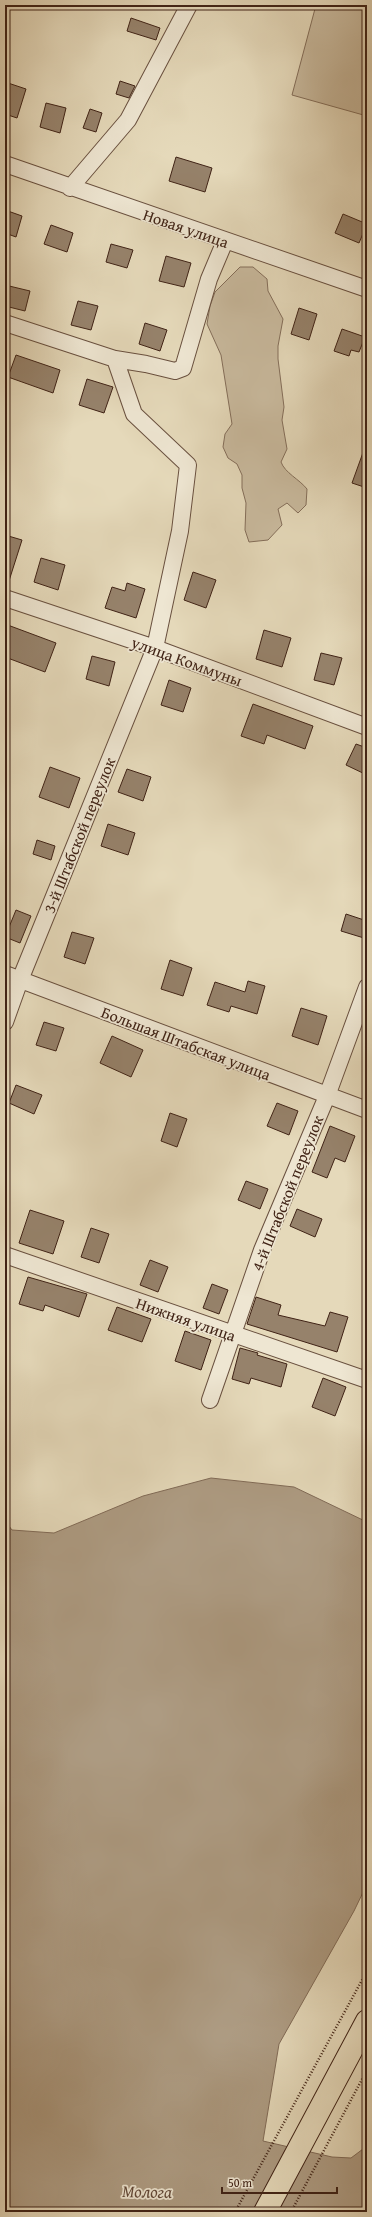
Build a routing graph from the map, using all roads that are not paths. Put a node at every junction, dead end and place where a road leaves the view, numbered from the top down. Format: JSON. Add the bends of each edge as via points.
{"nodes":[{"id":1,"x":190,"y":5,"type":"edge"},
{"id":2,"x":5,"y":164,"type":"edge"},
{"id":3,"x":70,"y":188,"type":"junction"},
{"id":4,"x":225,"y":241,"type":"junction"},
{"id":5,"x":367,"y":289,"type":"edge"},
{"id":6,"x":5,"y":323,"type":"edge"},
{"id":7,"x":115,"y":359,"type":"junction"},
{"id":8,"x":5,"y":598,"type":"edge"},
{"id":9,"x":155,"y":648,"type":"junction"},
{"id":10,"x":367,"y":727,"type":"edge"},
{"id":11,"x":12,"y":977,"type":"edge"},
{"id":12,"x":367,"y":987,"type":"edge"},
{"id":13,"x":5,"y":1022,"type":"edge"},
{"id":14,"x":326,"y":1096,"type":"junction"},
{"id":15,"x":367,"y":1110,"type":"edge"},
{"id":16,"x":5,"y":1255,"type":"edge"},
{"id":17,"x":232,"y":1335,"type":"junction"},
{"id":18,"x":367,"y":1380,"type":"edge"},
{"id":19,"x":210,"y":1400,"type":"dead end"},
{"id":20,"x":367,"y":2021,"type":"edge"},
{"id":21,"x":265,"y":2212,"type":"edge"}],
"edges":[{"from":1,"to":3,"type":"street","via":[[128,120]]},
{"from":2,"to":3,"type":"street","name":"Новая улица"},
{"from":3,"to":4,"type":"street","name":"Новая улица"},
{"from":4,"to":5,"type":"street","name":"Новая улица"},
{"from":4,"to":7,"type":"street","via":[[209,279],[183,368],[175,371]]},
{"from":6,"to":7,"type":"street"},
{"from":7,"to":9,"type":"street","name":"3-й Штабской переулок","via":[[134,414],[188,465],[180,531]]},
{"from":8,"to":9,"type":"street","name":"улица Коммуны"},
{"from":9,"to":10,"type":"street","name":"улица Коммуны"},
{"from":9,"to":11,"type":"street","name":"3-й Штабской переулок"},
{"from":11,"to":13,"type":"street","name":"3-й Штабской переулок"},
{"from":11,"to":14,"type":"street","name":"Большая Штабская улица"},
{"from":12,"to":14,"type":"street","name":"4-й Штабской переулок"},
{"from":14,"to":15,"type":"street","name":"Большая Штабская улица"},
{"from":14,"to":17,"type":"street","name":"4-й Штабской переулок","via":[[262,1250]]},
{"from":16,"to":17,"type":"street","name":"Нижняя улица"},
{"from":17,"to":18,"type":"street","name":"Нижняя улица"},
{"from":17,"to":19,"type":"street","name":"4-й Штабской переулок"},
{"from":20,"to":21,"type":"main road"}]}
